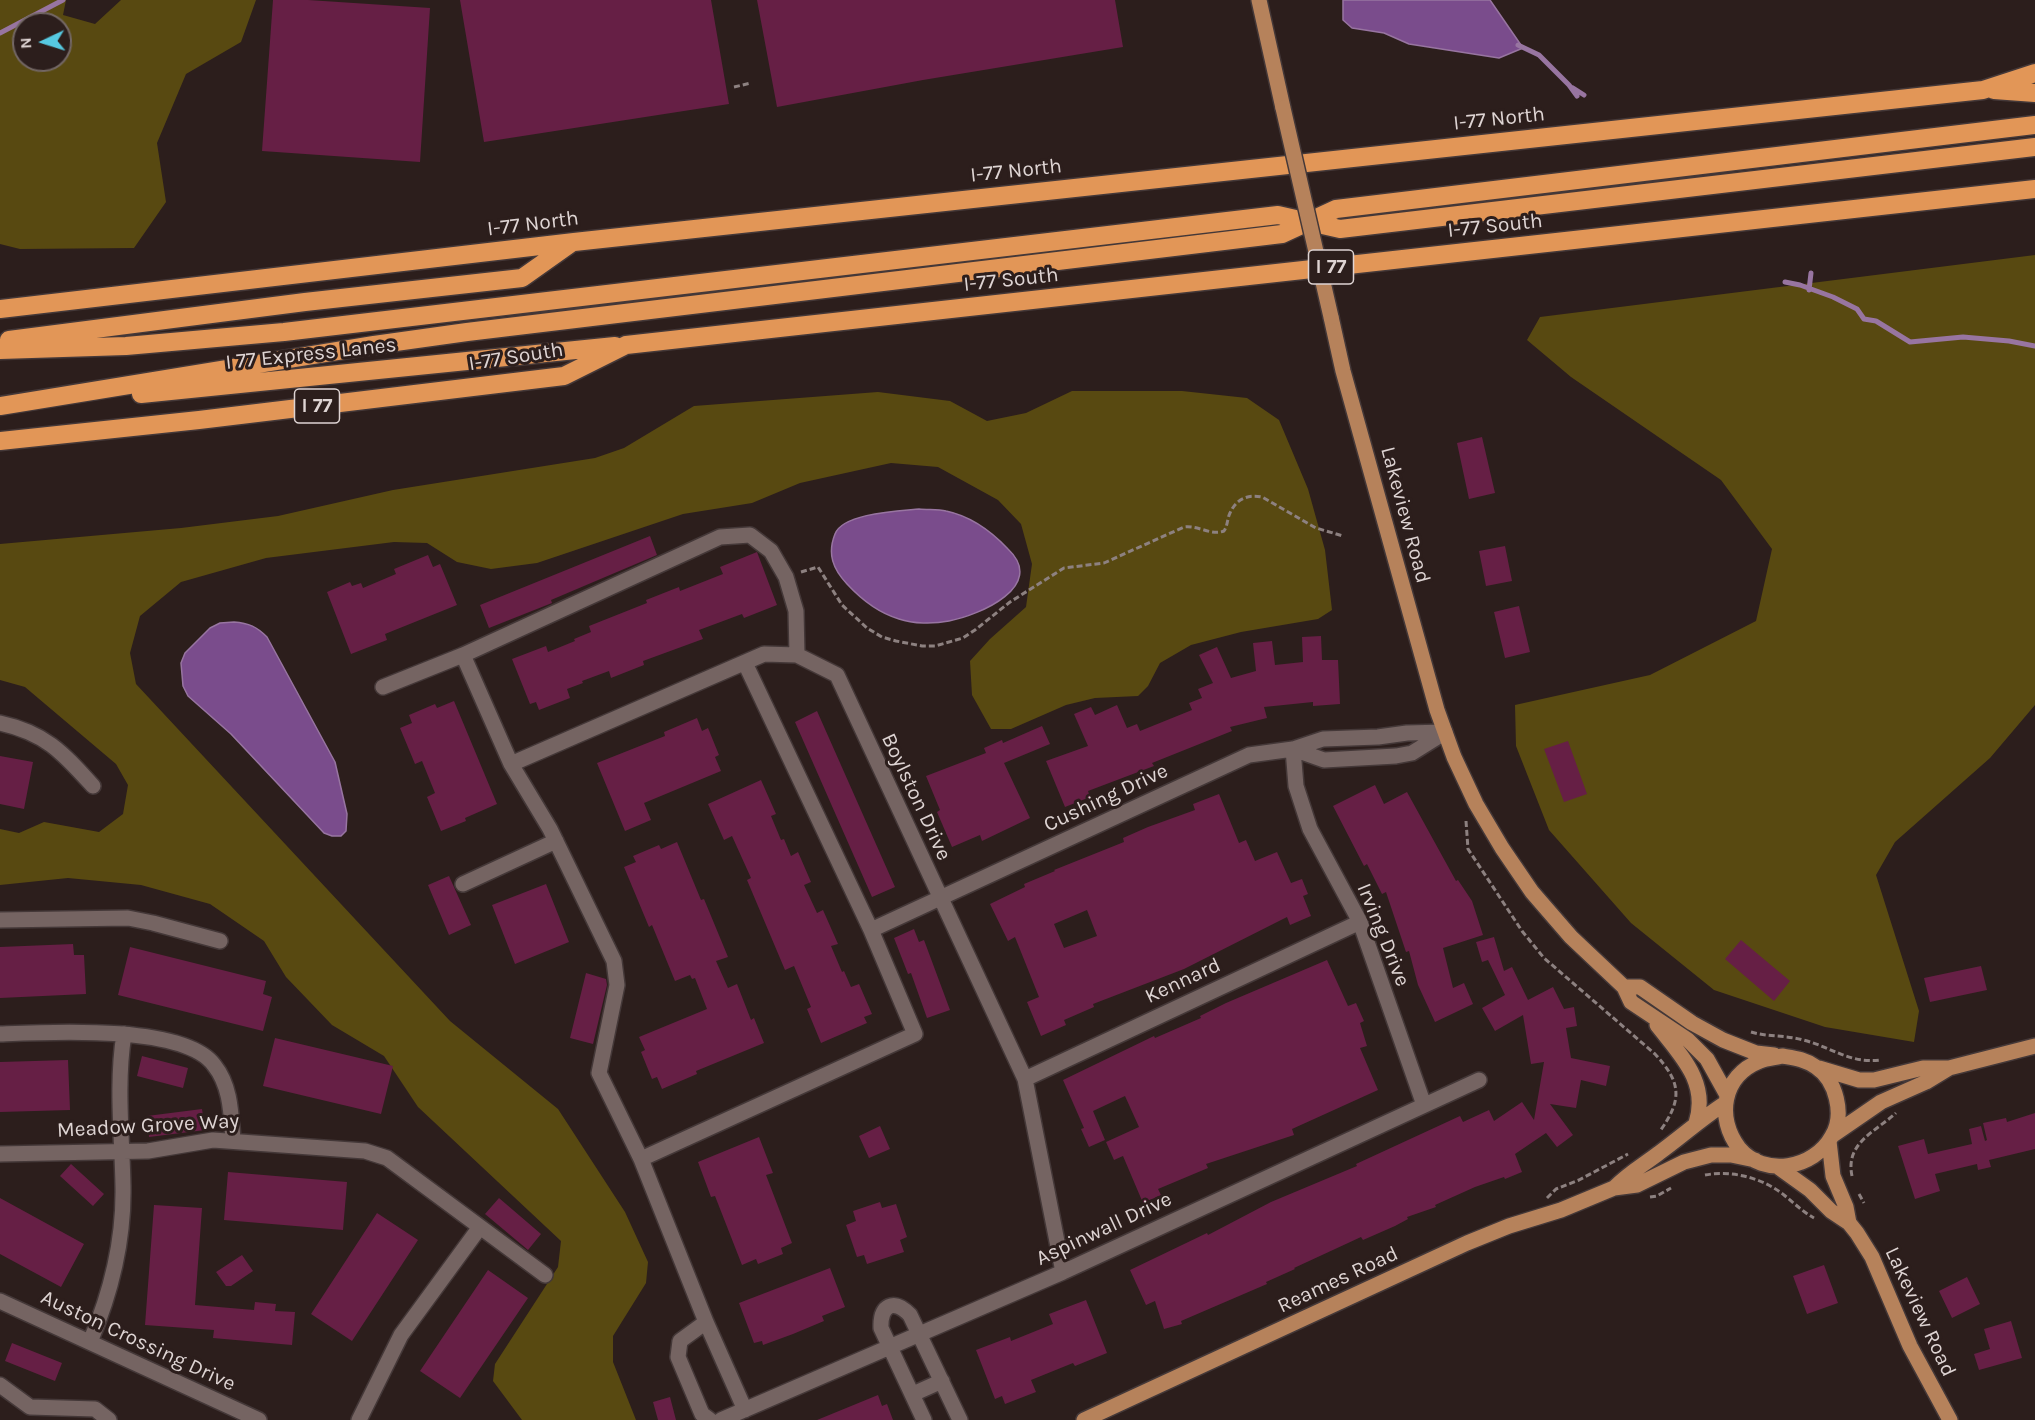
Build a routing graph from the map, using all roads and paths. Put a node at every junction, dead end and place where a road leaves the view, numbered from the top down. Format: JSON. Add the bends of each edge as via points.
{"nodes":[{"id":1,"x":1259,"y":0,"type":"edge"},
{"id":2,"x":2035,"y":73,"type":"edge"},
{"id":3,"x":751,"y":83,"type":"dead end"},
{"id":4,"x":734,"y":87,"type":"dead end"},
{"id":5,"x":1983,"y":90,"type":"junction"},
{"id":6,"x":2035,"y":93,"type":"edge"},
{"id":7,"x":2035,"y":125,"type":"edge"},
{"id":8,"x":2035,"y":147,"type":"edge"},
{"id":9,"x":2035,"y":189,"type":"edge"},
{"id":10,"x":1309,"y":222,"type":"junction"},
{"id":11,"x":574,"y":242,"type":"junction"},
{"id":12,"x":0,"y":309,"type":"edge"},
{"id":13,"x":0,"y":341,"type":"edge"},
{"id":14,"x":626,"y":345,"type":"junction"},
{"id":15,"x":0,"y":350,"type":"edge"},
{"id":16,"x":0,"y":407,"type":"edge"},
{"id":17,"x":0,"y":441,"type":"edge"},
{"id":18,"x":1343,"y":536,"type":"dead end"},
{"id":19,"x":786,"y":577,"type":"junction"},
{"id":20,"x":463,"y":655,"type":"junction"},
{"id":21,"x":797,"y":655,"type":"junction"},
{"id":22,"x":745,"y":663,"type":"junction"},
{"id":23,"x":383,"y":687,"type":"dead end"},
{"id":24,"x":0,"y":723,"type":"edge"},
{"id":25,"x":1445,"y":732,"type":"junction"},
{"id":26,"x":1293,"y":749,"type":"junction"},
{"id":27,"x":512,"y":764,"type":"junction"},
{"id":28,"x":93,"y":786,"type":"dead end"},
{"id":29,"x":556,"y":841,"type":"junction"},
{"id":30,"x":1468,"y":849,"type":"dead end"},
{"id":31,"x":463,"y":884,"type":"dead end"},
{"id":32,"x":940,"y":898,"type":"junction"},
{"id":33,"x":0,"y":920,"type":"edge"},
{"id":34,"x":1360,"y":922,"type":"junction"},
{"id":35,"x":871,"y":930,"type":"junction"},
{"id":36,"x":220,"y":941,"type":"dead end"},
{"id":37,"x":1624,"y":987,"type":"junction"},
{"id":38,"x":1650,"y":1016,"type":"junction"},
{"id":39,"x":0,"y":1034,"type":"edge"},
{"id":40,"x":124,"y":1034,"type":"junction"},
{"id":41,"x":2035,"y":1046,"type":"edge"},
{"id":42,"x":1782,"y":1056,"type":"junction"},
{"id":43,"x":1818,"y":1068,"type":"junction"},
{"id":44,"x":1949,"y":1068,"type":"junction"},
{"id":45,"x":1025,"y":1079,"type":"junction"},
{"id":46,"x":1479,"y":1080,"type":"dead end"},
{"id":47,"x":1726,"y":1100,"type":"junction"},
{"id":48,"x":1424,"y":1105,"type":"junction"},
{"id":49,"x":1696,"y":1123,"type":"junction"},
{"id":50,"x":1875,"y":1128,"type":"dead end"},
{"id":51,"x":1657,"y":1134,"type":"dead end"},
{"id":52,"x":1831,"y":1138,"type":"junction"},
{"id":53,"x":233,"y":1140,"type":"junction"},
{"id":54,"x":1634,"y":1151,"type":"dead end"},
{"id":55,"x":121,"y":1152,"type":"junction"},
{"id":56,"x":0,"y":1154,"type":"edge"},
{"id":57,"x":641,"y":1160,"type":"junction"},
{"id":58,"x":1755,"y":1160,"type":"junction"},
{"id":59,"x":1778,"y":1167,"type":"junction"},
{"id":60,"x":1703,"y":1175,"type":"dead end"},
{"id":61,"x":1853,"y":1180,"type":"dead end"},
{"id":62,"x":1675,"y":1185,"type":"dead end"},
{"id":63,"x":1856,"y":1186,"type":"dead end"},
{"id":64,"x":1614,"y":1188,"type":"junction"},
{"id":65,"x":1556,"y":1189,"type":"dead end"},
{"id":66,"x":1657,"y":1196,"type":"dead end"},
{"id":67,"x":1864,"y":1203,"type":"dead end"},
{"id":68,"x":1818,"y":1221,"type":"dead end"},
{"id":69,"x":1850,"y":1223,"type":"junction"},
{"id":70,"x":480,"y":1227,"type":"junction"},
{"id":71,"x":1063,"y":1272,"type":"junction"},
{"id":72,"x":546,"y":1275,"type":"dead end"},
{"id":73,"x":0,"y":1301,"type":"edge"},
{"id":74,"x":706,"y":1322,"type":"junction"},
{"id":75,"x":919,"y":1335,"type":"junction"},
{"id":76,"x":90,"y":1342,"type":"junction"},
{"id":77,"x":890,"y":1347,"type":"junction"},
{"id":78,"x":942,"y":1381,"type":"junction"},
{"id":79,"x":0,"y":1385,"type":"edge"},
{"id":80,"x":913,"y":1394,"type":"junction"},
{"id":81,"x":745,"y":1410,"type":"junction"},
{"id":82,"x":109,"y":1420,"type":"edge"},
{"id":83,"x":259,"y":1420,"type":"edge"},
{"id":84,"x":359,"y":1420,"type":"edge"},
{"id":85,"x":710,"y":1420,"type":"edge"},
{"id":86,"x":721,"y":1420,"type":"edge"},
{"id":87,"x":924,"y":1420,"type":"edge"},
{"id":88,"x":960,"y":1420,"type":"edge"},
{"id":89,"x":1084,"y":1420,"type":"edge"},
{"id":90,"x":1950,"y":1420,"type":"edge"}],
"edges":[{"from":1,"to":10,"type":"main road","name":"Lakeview Road","bridge":true},
{"from":2,"to":5,"type":"highway","name":"I-77 North"},
{"from":3,"to":4,"type":"path"},
{"from":5,"to":6,"type":"highway"},
{"from":5,"to":11,"type":"highway","name":"I-77 North"},
{"from":7,"to":10,"type":"highway","via":[[1336,209]]},
{"from":8,"to":10,"type":"highway","via":[[1340,229]]},
{"from":9,"to":14,"type":"highway","name":"I-77 South","number":"I 77"},
{"from":10,"to":15,"type":"highway","via":[[1278,215],[284,332],[126,346]]},
{"from":10,"to":16,"type":"highway","via":[[1282,234],[444,335]]},
{"from":10,"to":25,"type":"main road","name":"Lakeview Road","bridge":true,"via":[[1343,370]]},
{"from":11,"to":12,"type":"highway","name":"I-77 North"},
{"from":11,"to":13,"type":"highway","via":[[522,278]]},
{"from":14,"to":16,"type":"highway","name":"I 77 Express Lanes","number":"I 77"},
{"from":14,"to":17,"type":"highway","name":"I-77 South","number":"I 77","via":[[564,376]]},
{"from":18,"to":19,"type":"path","via":[[1316,528],[1262,497],[1246,497],[1238,501],[1224,531],[1218,534],[1184,527],[1104,563],[1064,568],[963,638],[935,646],[896,641],[867,628],[842,606],[818,567]]},
{"from":19,"to":20,"type":"street","via":[[771,551],[750,535],[720,537]]},
{"from":19,"to":21,"type":"street","via":[[796,611]]},
{"from":20,"to":23,"type":"street"},
{"from":20,"to":27,"type":"street"},
{"from":21,"to":22,"type":"street","name":"Boylston Drive","via":[[764,654]]},
{"from":21,"to":32,"type":"street","name":"Boylston Drive","via":[[837,675]]},
{"from":22,"to":27,"type":"street","name":"Boylston Drive"},
{"from":22,"to":35,"type":"street"},
{"from":24,"to":28,"type":"street","via":[[46,740]]},
{"from":25,"to":26,"type":"street","name":"Cushing Drive","via":[[1323,739]]},
{"from":25,"to":26,"type":"street","name":"Cushing Drive","via":[[1412,753],[1396,756],[1324,760]]},
{"from":25,"to":37,"type":"main road","name":"Lakeview Road","via":[[1476,804],[1515,868],[1571,937]]},
{"from":26,"to":32,"type":"street","name":"Cushing Drive","via":[[1249,755]]},
{"from":26,"to":34,"type":"street","name":"Irving Drive","via":[[1296,786],[1310,830]]},
{"from":27,"to":29,"type":"street"},
{"from":29,"to":31,"type":"street"},
{"from":29,"to":57,"type":"street","via":[[614,962],[617,985],[599,1073]]},
{"from":30,"to":51,"type":"path","via":[[1544,958],[1667,1068],[1676,1086],[1676,1096]]},
{"from":32,"to":35,"type":"street","name":"Cushing Drive"},
{"from":32,"to":45,"type":"street","name":"Boylston Drive"},
{"from":33,"to":36,"type":"street","via":[[128,918]]},
{"from":34,"to":45,"type":"street","name":"Kennard"},
{"from":34,"to":48,"type":"street","name":"Irving Drive"},
{"from":35,"to":57,"type":"street","via":[[915,1034]]},
{"from":37,"to":38,"type":"main road","name":"Lakeview Road","via":[[1630,1002]]},
{"from":37,"to":42,"type":"main road","name":"Lakeview Road","via":[[1640,987],[1723,1041],[1756,1053]]},
{"from":38,"to":47,"type":"main road","name":"Lakeview Road","via":[[1688,1040],[1707,1059]]},
{"from":38,"to":49,"type":"main road","via":[[1690,1069],[1700,1091]]},
{"from":39,"to":40,"type":"street"},
{"from":40,"to":53,"type":"street","via":[[183,1046],[204,1055],[226,1086]]},
{"from":40,"to":55,"type":"street","via":[[120,1054]]},
{"from":41,"to":44,"type":"main road"},
{"from":42,"to":43,"type":"main road","via":[[1801,1059]]},
{"from":42,"to":47,"type":"main road","via":[[1746,1069]]},
{"from":43,"to":44,"type":"main road","via":[[1859,1080],[1923,1068]]},
{"from":43,"to":52,"type":"main road","via":[[1830,1082],[1837,1101],[1838,1120]]},
{"from":44,"to":52,"type":"main road","via":[[1881,1102]]},
{"from":45,"to":71,"type":"street","name":"Boylston Drive"},
{"from":46,"to":48,"type":"street","name":"Aspinwall Drive"},
{"from":47,"to":49,"type":"main road","name":"Reames Road"},
{"from":47,"to":58,"type":"main road","via":[[1725,1120],[1732,1138]]},
{"from":48,"to":71,"type":"street","name":"Aspinwall Drive"},
{"from":49,"to":64,"type":"main road","name":"Reames Road","via":[[1629,1172]]},
{"from":50,"to":61,"type":"path","via":[[1856,1146],[1851,1159]]},
{"from":52,"to":59,"type":"main road","via":[[1804,1162]]},
{"from":52,"to":69,"type":"main road","name":"Lakeview Road","via":[[1833,1176]]},
{"from":53,"to":55,"type":"street","name":"Meadow Grove Way"},
{"from":53,"to":70,"type":"street","name":"Meadow Grove Way","via":[[376,1153]]},
{"from":54,"to":65,"type":"path"},
{"from":55,"to":56,"type":"street","name":"Meadow Grove Way"},
{"from":55,"to":76,"type":"street","via":[[121,1232],[116,1262]]},
{"from":57,"to":74,"type":"street"},
{"from":58,"to":59,"type":"main road"},
{"from":58,"to":64,"type":"main road","name":"Reames Road","via":[[1711,1155],[1684,1162],[1637,1185]]},
{"from":59,"to":69,"type":"main road","name":"Lakeview Road"},
{"from":60,"to":68,"type":"path","via":[[1736,1175],[1761,1181]]},
{"from":62,"to":66,"type":"path"},
{"from":63,"to":67,"type":"path"},
{"from":64,"to":89,"type":"main road","name":"Reames Road","via":[[1467,1243]]},
{"from":69,"to":90,"type":"main road","name":"Lakeview Road","via":[[1872,1257],[1910,1346]]},
{"from":70,"to":72,"type":"street","name":"Meadow Grove Way"},
{"from":70,"to":84,"type":"street","via":[[401,1335]]},
{"from":71,"to":75,"type":"street","name":"Aspinwall Drive"},
{"from":73,"to":76,"type":"street","name":"Auston Crossing Drive"},
{"from":74,"to":81,"type":"street"},
{"from":74,"to":85,"type":"street","via":[[680,1341],[678,1357],[702,1414]]},
{"from":75,"to":77,"type":"street","name":"Aspinwall Drive"},
{"from":75,"to":77,"type":"street","via":[[902,1307],[885,1308],[881,1328]]},
{"from":75,"to":78,"type":"street"},
{"from":76,"to":83,"type":"street","name":"Auston Crossing Drive"},
{"from":77,"to":80,"type":"street"},
{"from":77,"to":81,"type":"street","name":"Aspinwall Drive"},
{"from":78,"to":80,"type":"street"},
{"from":78,"to":88,"type":"street"},
{"from":79,"to":82,"type":"street","via":[[30,1407],[95,1409]]},
{"from":80,"to":87,"type":"street"},
{"from":81,"to":86,"type":"street","name":"Aspinwall Drive"}]}
